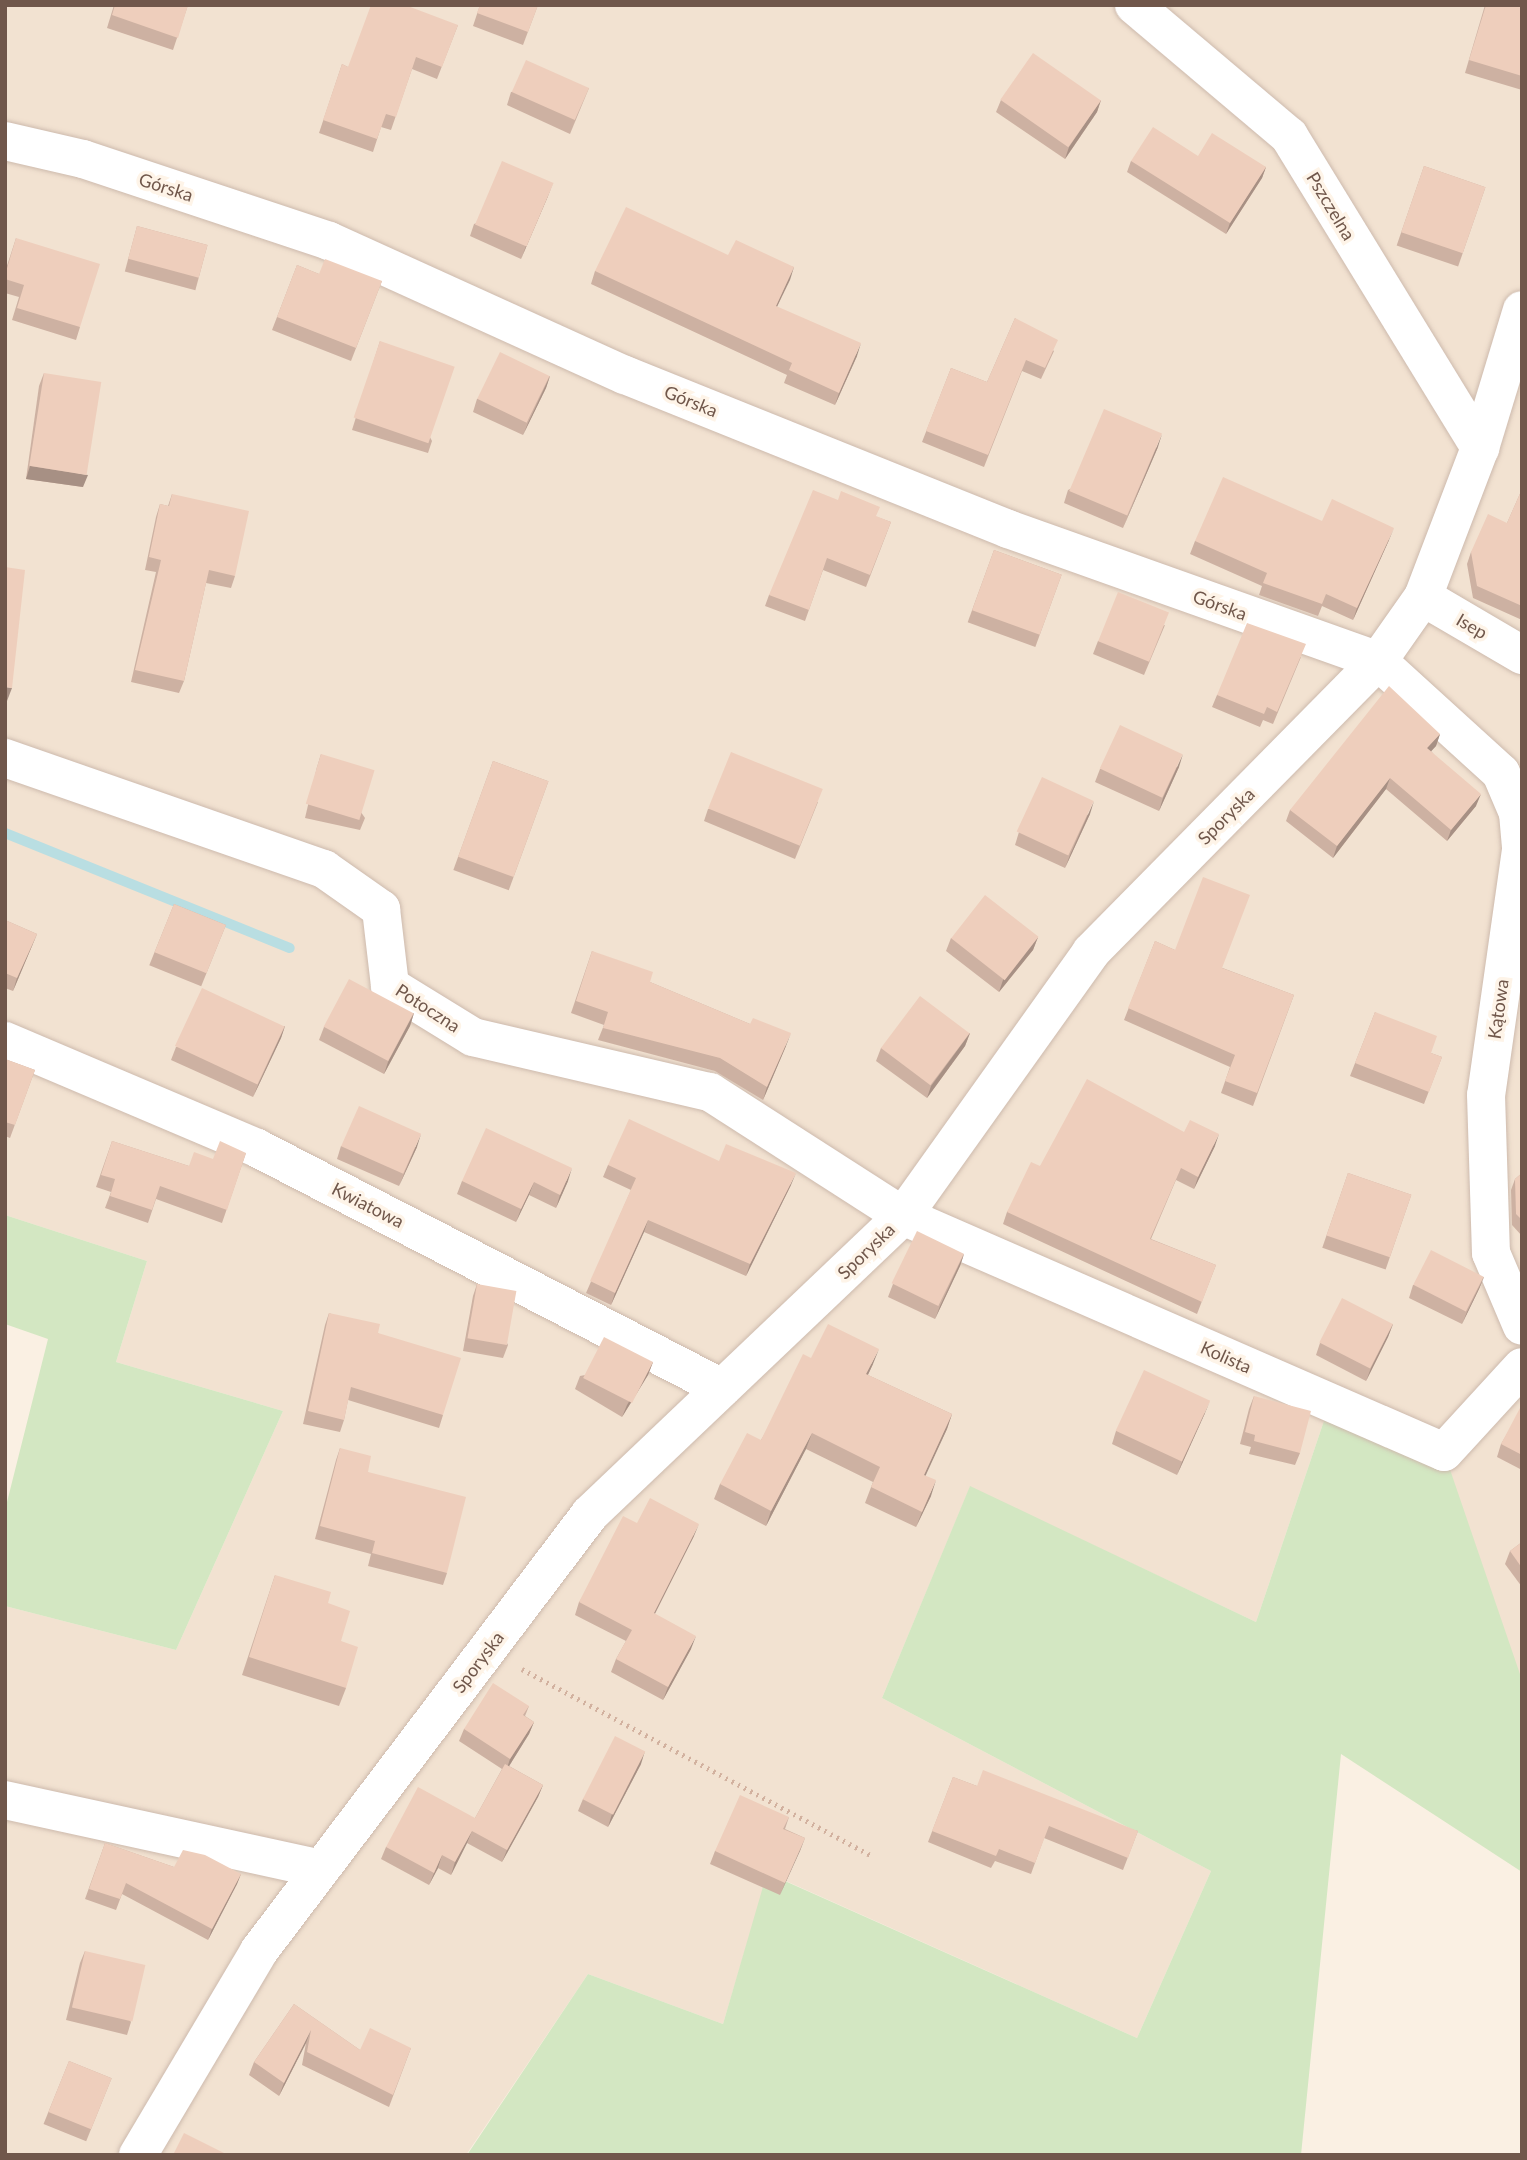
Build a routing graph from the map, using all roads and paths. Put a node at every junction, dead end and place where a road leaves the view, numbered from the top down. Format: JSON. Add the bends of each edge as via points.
{"nodes":[{"id":1,"x":1134,"y":5,"type":"edge"},
{"id":2,"x":5,"y":141,"type":"edge"},
{"id":3,"x":1522,"y":310,"type":"edge"},
{"id":4,"x":1480,"y":448,"type":"junction"},
{"id":5,"x":1423,"y":597,"type":"junction"},
{"id":6,"x":1522,"y":654,"type":"edge"},
{"id":7,"x":1378,"y":661,"type":"junction"},
{"id":8,"x":5,"y":758,"type":"edge"},
{"id":9,"x":5,"y":1041,"type":"edge"},
{"id":10,"x":903,"y":1216,"type":"junction"},
{"id":11,"x":1522,"y":1326,"type":"edge"},
{"id":12,"x":1522,"y":1367,"type":"edge"},
{"id":13,"x":722,"y":1388,"type":"junction"},
{"id":14,"x":487,"y":1650,"type":"junction"},
{"id":15,"x":5,"y":1800,"type":"edge"},
{"id":16,"x":871,"y":1855,"type":"dead end"},
{"id":17,"x":321,"y":1869,"type":"junction"},
{"id":18,"x":138,"y":2155,"type":"edge"}],
"edges":[{"from":1,"to":4,"type":"street","name":"Pszczelna","via":[[1289,136]]},
{"from":2,"to":7,"type":"street","name":"Górska","via":[[83,159],[329,241],[625,374],[1008,529]]},
{"from":3,"to":4,"type":"street","name":"Sporyska"},
{"from":4,"to":5,"type":"street","name":"Sporyska"},
{"from":5,"to":6,"type":"street","name":"Isep"},
{"from":5,"to":7,"type":"street","name":"Sporyska"},
{"from":7,"to":10,"type":"street","name":"Sporyska","via":[[1091,952]]},
{"from":7,"to":11,"type":"street","name":"Kątowa","via":[[1501,773],[1518,813],[1521,850],[1486,1096],[1491,1253]]},
{"from":8,"to":10,"type":"street","name":"Potoczna","via":[[324,869],[381,909],[390,986],[473,1037],[710,1092]]},
{"from":9,"to":13,"type":"street","name":"Kwiatowa","via":[[257,1148]]},
{"from":10,"to":12,"type":"street","name":"Kolista","via":[[1444,1452]]},
{"from":10,"to":13,"type":"street","name":"Sporyska"},
{"from":13,"to":14,"type":"street","name":"Sporyska","via":[[590,1514]]},
{"from":14,"to":16,"type":"path"},
{"from":14,"to":17,"type":"street","name":"Sporyska"},
{"from":15,"to":17,"type":"street"},
{"from":17,"to":18,"type":"street","name":"Sporyska","via":[[259,1951]]}]}
